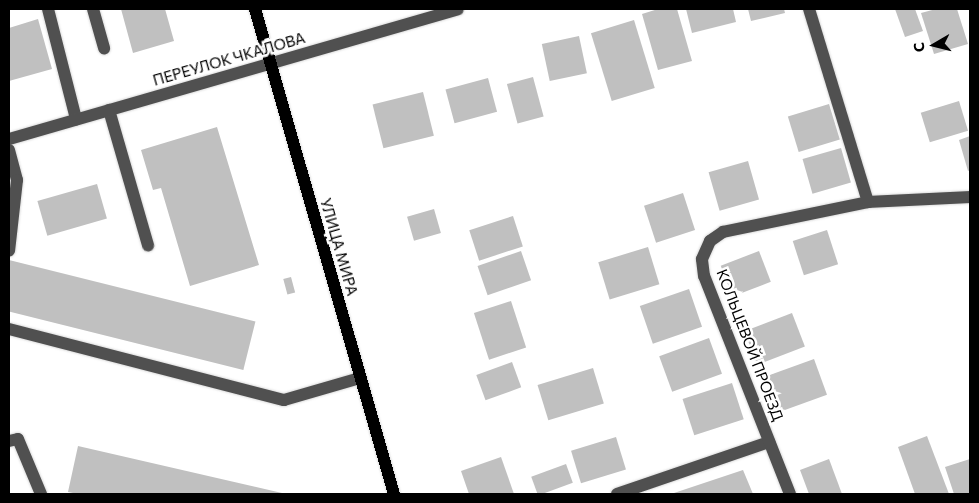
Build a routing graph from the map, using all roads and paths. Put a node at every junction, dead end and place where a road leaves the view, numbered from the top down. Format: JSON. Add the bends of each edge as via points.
{"nodes":[{"id":1,"x":48,"y":9,"type":"edge"},
{"id":2,"x":93,"y":9,"type":"edge"},
{"id":3,"x":255,"y":9,"type":"edge"},
{"id":4,"x":458,"y":9,"type":"edge"},
{"id":5,"x":809,"y":9,"type":"edge"},
{"id":6,"x":104,"y":48,"type":"dead end"},
{"id":7,"x":270,"y":64,"type":"junction"},
{"id":8,"x":109,"y":110,"type":"junction"},
{"id":9,"x":76,"y":119,"type":"junction"},
{"id":10,"x":9,"y":139,"type":"edge"},
{"id":11,"x":9,"y":150,"type":"edge"},
{"id":12,"x":970,"y":197,"type":"edge"},
{"id":13,"x":868,"y":202,"type":"junction"},
{"id":14,"x":148,"y":245,"type":"dead end"},
{"id":15,"x":9,"y":251,"type":"edge"},
{"id":16,"x":9,"y":329,"type":"edge"},
{"id":17,"x":360,"y":378,"type":"junction"},
{"id":18,"x":9,"y":441,"type":"edge"},
{"id":19,"x":770,"y":442,"type":"junction"},
{"id":20,"x":41,"y":494,"type":"edge"},
{"id":21,"x":394,"y":494,"type":"edge"},
{"id":22,"x":616,"y":494,"type":"edge"},
{"id":23,"x":790,"y":494,"type":"edge"}],
"edges":[{"from":1,"to":9,"type":"street"},
{"from":2,"to":6,"type":"street"},
{"from":3,"to":7,"type":"main road","name":"УЛИЦА МИРА"},
{"from":4,"to":7,"type":"street","name":"ПЕРЕУЛОК ЧКАЛОВА"},
{"from":5,"to":13,"type":"street"},
{"from":7,"to":8,"type":"street","name":"ПЕРЕУЛОК ЧКАЛОВА"},
{"from":7,"to":17,"type":"main road","name":"УЛИЦА МИРА"},
{"from":8,"to":9,"type":"street","name":"ПЕРЕУЛОК ЧКАЛОВА"},
{"from":8,"to":14,"type":"street"},
{"from":9,"to":10,"type":"street","name":"ПЕРЕУЛОК ЧКАЛОВА"},
{"from":11,"to":15,"type":"street","via":[[17,180]]},
{"from":12,"to":13,"type":"street","name":"КОЛЬЦЕВОЙ ПРОЕЗД"},
{"from":13,"to":19,"type":"street","name":"КОЛЬЦЕВОЙ ПРОЕЗД","via":[[723,232],[710,242],[702,259],[704,276]]},
{"from":16,"to":17,"type":"street","via":[[284,400]]},
{"from":17,"to":21,"type":"main road","name":"УЛИЦА МИРА"},
{"from":18,"to":20,"type":"street","via":[[18,439]]},
{"from":19,"to":22,"type":"street"},
{"from":19,"to":23,"type":"street","name":"КОЛЬЦЕВОЙ ПРОЕЗД"}]}
